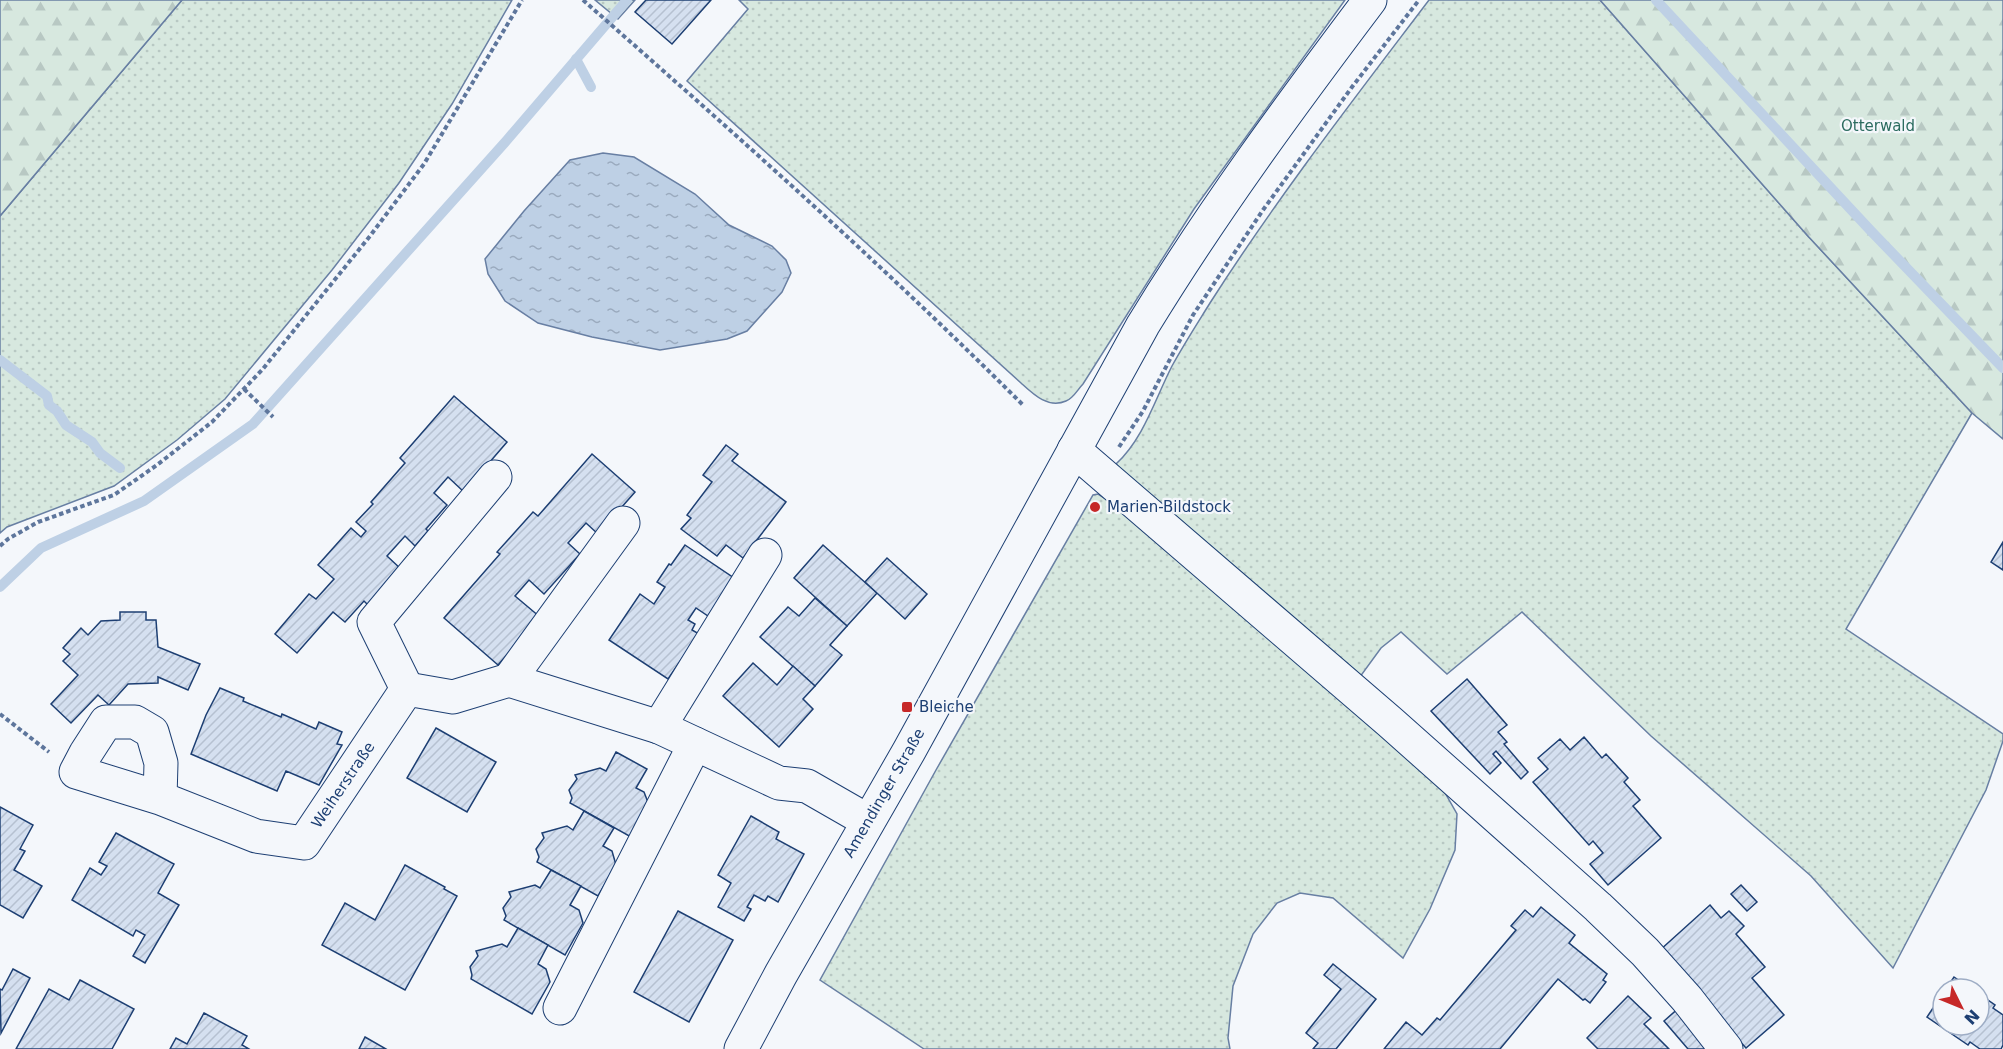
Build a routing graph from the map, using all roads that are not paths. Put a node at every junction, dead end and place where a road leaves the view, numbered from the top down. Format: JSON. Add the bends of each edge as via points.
{"nodes":[{"id":1,"x":1370,"y":0,"type":"edge"},
{"id":2,"x":1074,"y":450,"type":"junction"},
{"id":3,"x":495,"y":477,"type":"dead end"},
{"id":4,"x":624,"y":523,"type":"dead end"},
{"id":5,"x":765,"y":555,"type":"dead end"},
{"id":6,"x":509,"y":680,"type":"junction"},
{"id":7,"x":407,"y":689,"type":"junction"},
{"id":8,"x":659,"y":727,"type":"junction"},
{"id":9,"x":695,"y":744,"type":"junction"},
{"id":10,"x":160,"y":798,"type":"junction"},
{"id":11,"x":868,"y":821,"type":"junction"},
{"id":12,"x":560,"y":1008,"type":"dead end"},
{"id":13,"x":741,"y":1049,"type":"edge"},
{"id":14,"x":1726,"y":1049,"type":"edge"}],
"edges":[{"from":1,"to":2,"type":"street","name":"Amendinger Straße","via":[[1177,269]]},
{"from":2,"to":11,"type":"street","name":"Amendinger Straße"},
{"from":2,"to":14,"type":"street","via":[[1598,907],[1673,984]]},
{"from":3,"to":7,"type":"street","via":[[374,621]]},
{"from":4,"to":6,"type":"street"},
{"from":5,"to":8,"type":"street"},
{"from":6,"to":7,"type":"street","via":[[453,697]]},
{"from":6,"to":8,"type":"street"},
{"from":7,"to":10,"type":"street","name":"Weiherstraße","via":[[304,843],[256,836]]},
{"from":8,"to":9,"type":"street"},
{"from":9,"to":11,"type":"street","via":[[779,783],[807,786]]},
{"from":9,"to":12,"type":"street"},
{"from":10,"to":10,"type":"street","name":"Weiherstraße","via":[[76,772],[106,722],[135,722],[152,732],[161,763]]},
{"from":11,"to":13,"type":"street","name":"Amendinger Straße"}]}
